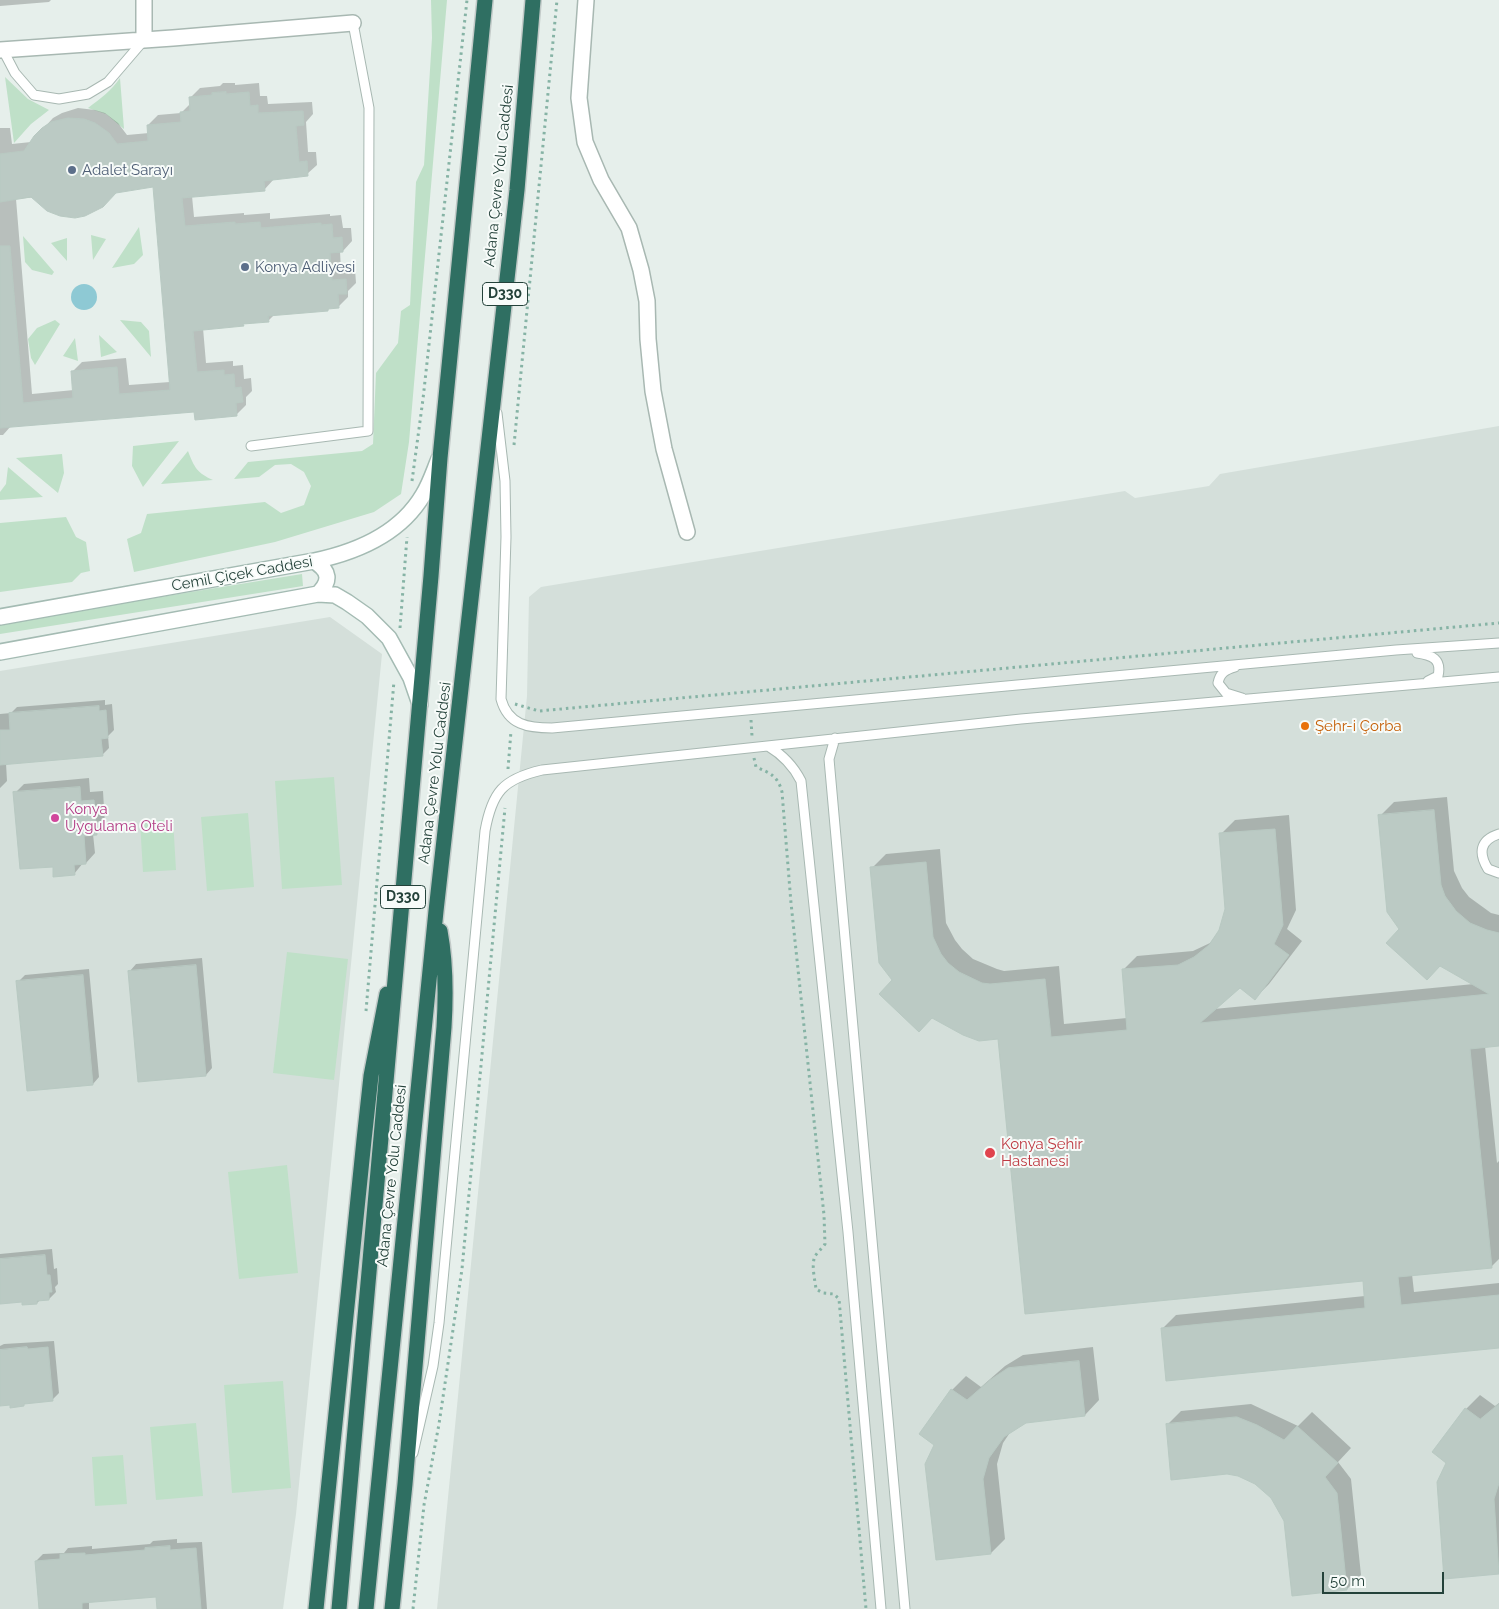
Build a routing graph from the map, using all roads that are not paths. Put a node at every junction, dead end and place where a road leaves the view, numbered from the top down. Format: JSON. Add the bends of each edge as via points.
{"nodes":[{"id":1,"x":144,"y":0,"type":"edge"},
{"id":2,"x":485,"y":0,"type":"edge"},
{"id":3,"x":533,"y":0,"type":"edge"},
{"id":4,"x":586,"y":0,"type":"edge"},
{"id":5,"x":353,"y":23,"type":"joint"},
{"id":6,"x":144,"y":40,"type":"junction"},
{"id":7,"x":1,"y":50,"type":"edge"},
{"id":8,"x":494,"y":397,"type":"junction"},
{"id":9,"x":251,"y":446,"type":"dead end"},
{"id":10,"x":440,"y":458,"type":"junction"},
{"id":11,"x":687,"y":532,"type":"dead end"},
{"id":12,"x":314,"y":561,"type":"junction"},
{"id":13,"x":318,"y":594,"type":"junction"},
{"id":14,"x":0,"y":616,"type":"edge"},
{"id":15,"x":1499,"y":643,"type":"edge"},
{"id":16,"x":1396,"y":650,"type":"junction"},
{"id":17,"x":0,"y":652,"type":"edge"},
{"id":18,"x":1247,"y":664,"type":"junction"},
{"id":19,"x":1499,"y":677,"type":"edge"},
{"id":20,"x":1416,"y":684,"type":"junction"},
{"id":21,"x":1247,"y":699,"type":"junction"},
{"id":22,"x":420,"y":704,"type":"junction"},
{"id":23,"x":835,"y":738,"type":"junction"},
{"id":24,"x":768,"y":746,"type":"junction"},
{"id":25,"x":1499,"y":834,"type":"edge"},
{"id":26,"x":1499,"y":873,"type":"edge"},
{"id":27,"x":436,"y":911,"type":"junction"},
{"id":28,"x":399,"y":939,"type":"junction"},
{"id":29,"x":404,"y":1484,"type":"junction"},
{"id":30,"x":316,"y":1609,"type":"edge"},
{"id":31,"x":339,"y":1609,"type":"edge"},
{"id":32,"x":366,"y":1609,"type":"edge"},
{"id":33,"x":392,"y":1609,"type":"edge"},
{"id":34,"x":881,"y":1609,"type":"edge"},
{"id":35,"x":905,"y":1609,"type":"edge"}],
"edges":[{"from":1,"to":6,"type":"street"},
{"from":2,"to":10,"type":"highway","name":"Adana Çevre Yolu Caddesi","number":"D330"},
{"from":3,"to":8,"type":"highway","name":"Adana Çevre Yolu Caddesi","number":"D330","via":[[517,190]]},
{"from":4,"to":11,"type":"street","via":[[579,98],[584,142],[601,180],[629,228],[641,270],[647,301],[653,391],[664,449]]},
{"from":5,"to":6,"type":"street"},
{"from":5,"to":9,"type":"lane","via":[[370,108],[368,431]]},
{"from":6,"to":7,"type":"street"},
{"from":6,"to":7,"type":"lane","via":[[108,82],[88,94],[59,99],[34,95]]},
{"from":8,"to":18,"type":"lane","via":[[505,481],[501,699],[509,716],[523,724],[552,728]]},
{"from":8,"to":27,"type":"highway","name":"Adana Çevre Yolu Caddesi","number":"D330"},
{"from":10,"to":12,"type":"street","name":"Cemil Çiçek Caddesi","via":[[424,494],[409,514],[384,535],[349,553]]},
{"from":10,"to":22,"type":"highway","name":"Adana Çevre Yolu Caddesi","number":"D330"},
{"from":12,"to":13,"type":"street","via":[[327,574],[327,582]]},
{"from":12,"to":14,"type":"street","name":"Cemil Çiçek Caddesi"},
{"from":13,"to":17,"type":"street"},
{"from":13,"to":22,"type":"street","via":[[334,595],[358,609],[384,632],[398,652]]},
{"from":15,"to":16,"type":"lane"},
{"from":16,"to":18,"type":"lane"},
{"from":16,"to":20,"type":"lane","via":[[1428,654],[1439,663],[1438,676]]},
{"from":18,"to":21,"type":"lane","via":[[1226,670],[1218,683],[1226,693]]},
{"from":19,"to":20,"type":"lane"},
{"from":20,"to":21,"type":"lane"},
{"from":21,"to":23,"type":"lane"},
{"from":22,"to":28,"type":"highway","name":"Adana Çevre Yolu Caddesi","number":"D330"},
{"from":23,"to":24,"type":"lane"},
{"from":23,"to":35,"type":"lane","via":[[828,760]]},
{"from":24,"to":29,"type":"lane","via":[[542,770],[511,780],[492,804],[485,832],[439,1323],[425,1404]]},
{"from":24,"to":34,"type":"lane","via":[[796,770],[801,782],[848,1232]]},
{"from":25,"to":26,"type":"lane","via":[[1484,842],[1482,849],[1488,869]]},
{"from":27,"to":29,"type":"highway","via":[[446,998]]},
{"from":27,"to":32,"type":"highway","name":"Adana Çevre Yolu Caddesi","number":"D330"},
{"from":28,"to":30,"type":"highway","via":[[371,1076]]},
{"from":28,"to":31,"type":"highway","name":"Adana Çevre Yolu Caddesi","number":"D330"},
{"from":29,"to":33,"type":"highway"}]}
